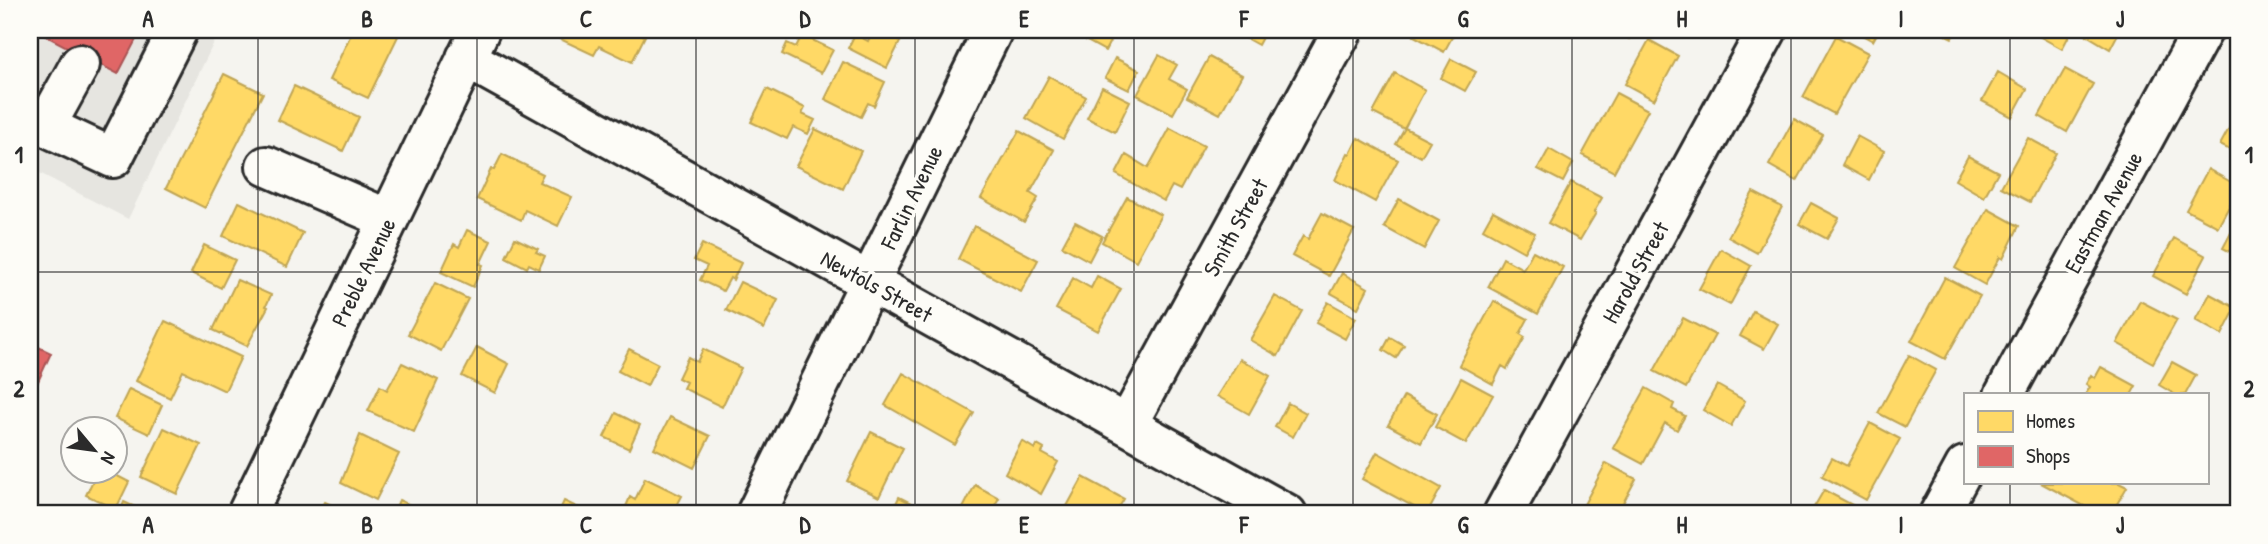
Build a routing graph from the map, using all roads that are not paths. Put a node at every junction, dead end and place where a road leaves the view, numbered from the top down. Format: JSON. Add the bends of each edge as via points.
{"nodes":[{"id":1,"x":178,"y":30,"type":"edge"},
{"id":2,"x":993,"y":30,"type":"edge"},
{"id":3,"x":1343,"y":30,"type":"edge"},
{"id":4,"x":1767,"y":30,"type":"edge"},
{"id":5,"x":2203,"y":30,"type":"edge"},
{"id":6,"x":473,"y":44,"type":"edge"},
{"id":7,"x":80,"y":64,"type":"dead end"},
{"id":8,"x":38,"y":122,"type":"edge"},
{"id":9,"x":266,"y":166,"type":"dead end"},
{"id":10,"x":388,"y":219,"type":"junction"},
{"id":11,"x":870,"y":281,"type":"junction"},
{"id":12,"x":2005,"y":393,"type":"edge"},
{"id":13,"x":1127,"y":425,"type":"junction"},
{"id":14,"x":1964,"y":468,"type":"edge"},
{"id":15,"x":247,"y":514,"type":"edge"},
{"id":16,"x":756,"y":514,"type":"edge"},
{"id":17,"x":1287,"y":514,"type":"edge"},
{"id":18,"x":1503,"y":514,"type":"edge"},
{"id":19,"x":1939,"y":514,"type":"edge"}],
"edges":[{"from":1,"to":8,"type":"street","via":[[113,158]]},
{"from":2,"to":11,"type":"street","name":"Farlin Avenue"},
{"from":3,"to":13,"type":"street","name":"Smith Street"},
{"from":4,"to":18,"type":"street","name":"Harold Street"},
{"from":5,"to":12,"type":"street","name":"Eastman Avenue"},
{"from":6,"to":10,"type":"street","name":"Preble Avenue"},
{"from":6,"to":11,"type":"street","name":"Newtols Street"},
{"from":7,"to":8,"type":"street"},
{"from":9,"to":10,"type":"street"},
{"from":10,"to":15,"type":"street","name":"Preble Avenue"},
{"from":11,"to":13,"type":"street","name":"Newtols Street"},
{"from":11,"to":16,"type":"street","name":"Farlin Avenue"},
{"from":13,"to":17,"type":"street","name":"Newtols Street"},
{"from":14,"to":19,"type":"street"}]}
